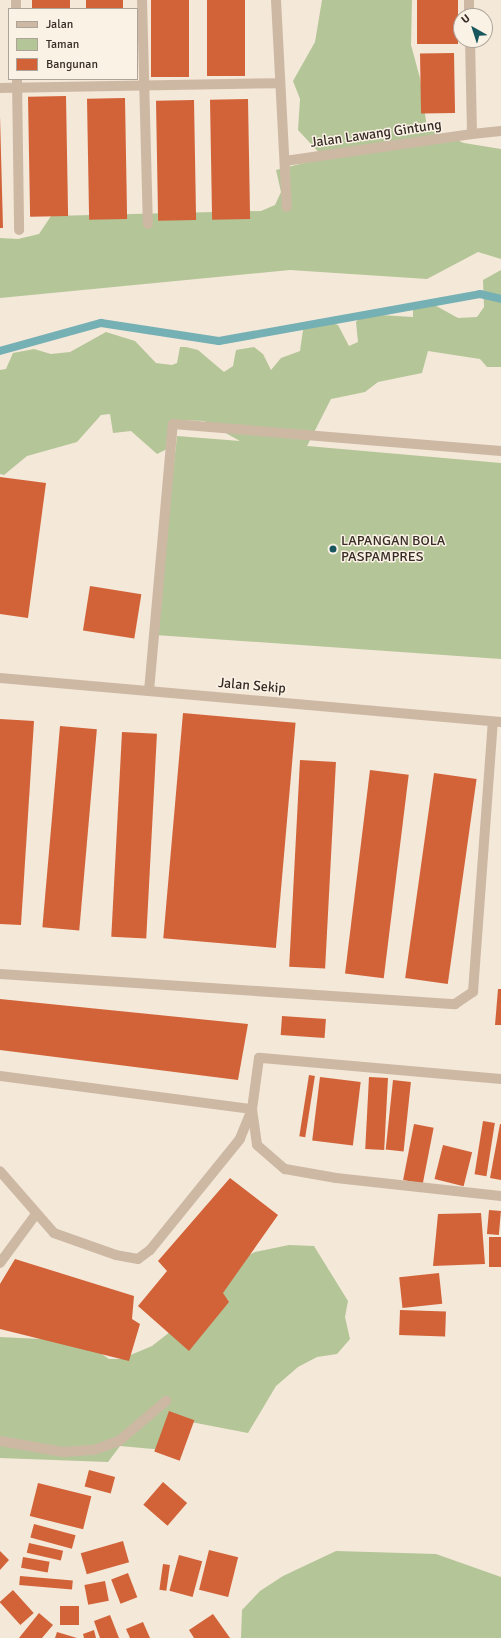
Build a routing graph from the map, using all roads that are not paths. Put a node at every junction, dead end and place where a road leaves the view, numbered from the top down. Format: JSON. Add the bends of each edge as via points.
{"nodes":[{"id":1,"x":142,"y":0,"type":"edge"},
{"id":2,"x":276,"y":0,"type":"edge"},
{"id":3,"x":470,"y":48,"type":"edge"},
{"id":4,"x":17,"y":83,"type":"edge"},
{"id":5,"x":278,"y":83,"type":"junction"},
{"id":6,"x":145,"y":86,"type":"junction"},
{"id":7,"x":0,"y":88,"type":"edge"},
{"id":8,"x":501,"y":131,"type":"edge"},
{"id":9,"x":472,"y":134,"type":"junction"},
{"id":10,"x":285,"y":161,"type":"junction"},
{"id":11,"x":287,"y":207,"type":"dead end"},
{"id":12,"x":148,"y":224,"type":"dead end"},
{"id":13,"x":19,"y":230,"type":"dead end"},
{"id":14,"x":501,"y":451,"type":"edge"},
{"id":15,"x":0,"y":678,"type":"edge"},
{"id":16,"x":149,"y":691,"type":"junction"},
{"id":17,"x":497,"y":722,"type":"edge"},
{"id":18,"x":0,"y":974,"type":"edge"},
{"id":19,"x":0,"y":1076,"type":"edge"},
{"id":20,"x":501,"y":1080,"type":"edge"},
{"id":21,"x":252,"y":1109,"type":"junction"},
{"id":22,"x":0,"y":1171,"type":"edge"},
{"id":23,"x":501,"y":1196,"type":"edge"},
{"id":24,"x":36,"y":1214,"type":"junction"},
{"id":25,"x":0,"y":1263,"type":"edge"},
{"id":26,"x":166,"y":1401,"type":"dead end"},
{"id":27,"x":0,"y":1441,"type":"edge"}],
"edges":[{"from":1,"to":6,"type":"street"},
{"from":2,"to":5,"type":"street"},
{"from":3,"to":9,"type":"street"},
{"from":4,"to":6,"type":"street"},
{"from":4,"to":7,"type":"street"},
{"from":4,"to":13,"type":"street"},
{"from":5,"to":6,"type":"street"},
{"from":5,"to":10,"type":"street"},
{"from":6,"to":12,"type":"street"},
{"from":8,"to":9,"type":"street","name":"Jalan Lawang Gintung"},
{"from":9,"to":10,"type":"street","name":"Jalan Lawang Gintung"},
{"from":10,"to":11,"type":"street"},
{"from":14,"to":16,"type":"street","via":[[173,424]]},
{"from":15,"to":16,"type":"street","name":"Jalan Sekip"},
{"from":16,"to":17,"type":"street","name":"Jalan Sekip"},
{"from":17,"to":18,"type":"street","via":[[473,992],[455,1004]]},
{"from":19,"to":21,"type":"street"},
{"from":20,"to":21,"type":"street","via":[[259,1058]]},
{"from":21,"to":23,"type":"street","via":[[257,1145],[285,1169],[336,1178]]},
{"from":21,"to":24,"type":"street","via":[[240,1139],[150,1250],[138,1258],[116,1254],[54,1233]]},
{"from":22,"to":24,"type":"street"},
{"from":24,"to":25,"type":"street"},
{"from":26,"to":27,"type":"street","via":[[119,1441],[94,1450],[63,1452]]}]}
